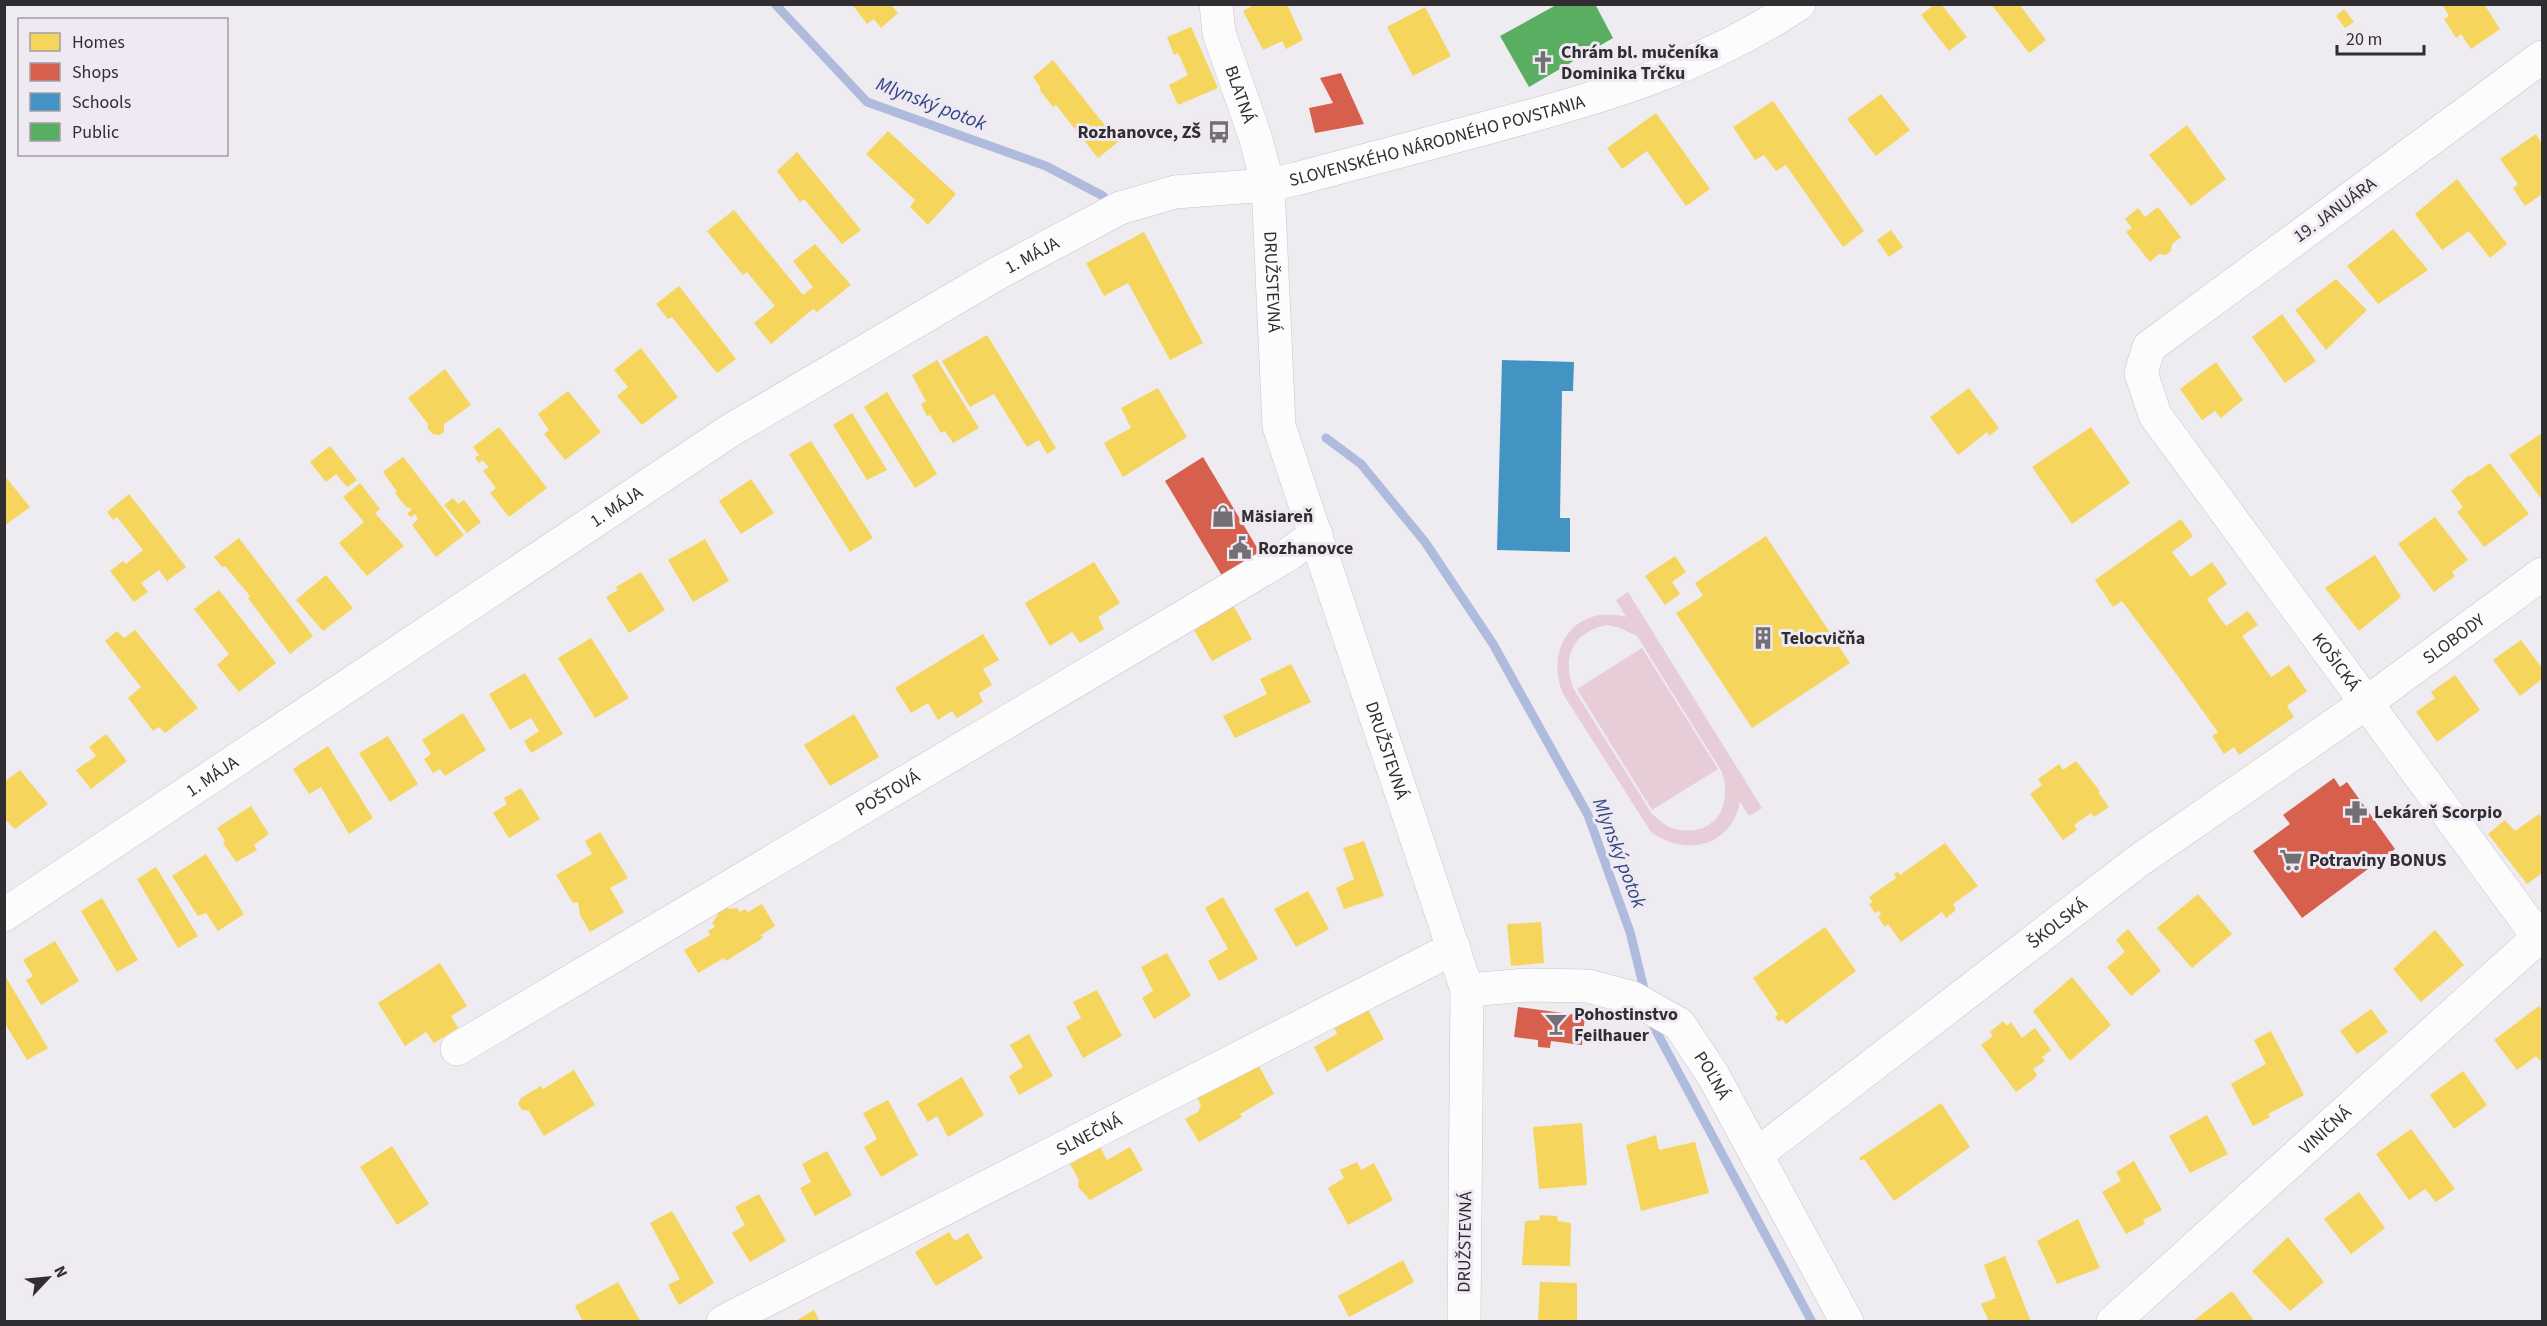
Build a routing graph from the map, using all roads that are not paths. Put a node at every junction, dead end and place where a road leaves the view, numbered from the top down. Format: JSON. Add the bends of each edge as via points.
{"nodes":[{"id":1,"x":1216,"y":4,"type":"edge"},
{"id":2,"x":1799,"y":4,"type":"edge"},
{"id":3,"x":2542,"y":57,"type":"edge"},
{"id":4,"x":1268,"y":185,"type":"junction"},
{"id":5,"x":2141,"y":373,"type":"joint"},
{"id":6,"x":1316,"y":534,"type":"junction"},
{"id":7,"x":2542,"y":574,"type":"edge"},
{"id":8,"x":2366,"y":703,"type":"junction"},
{"id":9,"x":4,"y":915,"type":"edge"},
{"id":10,"x":2541,"y":938,"type":"edge"},
{"id":11,"x":1454,"y":948,"type":"junction"},
{"id":12,"x":1467,"y":990,"type":"junction"},
{"id":13,"x":457,"y":1049,"type":"dead end"},
{"id":14,"x":1756,"y":1155,"type":"junction"},
{"id":15,"x":723,"y":1322,"type":"edge"},
{"id":16,"x":1464,"y":1322,"type":"edge"},
{"id":17,"x":1847,"y":1322,"type":"edge"},
{"id":18,"x":2113,"y":1322,"type":"edge"}],
"edges":[{"from":1,"to":4,"type":"street","name":"BLATNÁ","via":[[1219,33]]},
{"from":2,"to":4,"type":"street","name":"SLOVENSKÉHO NÁRODNÉHO POVSTANIA","via":[[1737,41],[1652,80],[1561,108]]},
{"from":3,"to":5,"type":"street","name":"19. JANUÁRA","via":[[2149,347]]},
{"from":4,"to":6,"type":"street","name":"DRUŽSTEVNÁ","via":[[1279,426]]},
{"from":4,"to":9,"type":"street","name":"1. MÁJA","via":[[1175,192],[1120,208],[998,273],[731,430]]},
{"from":5,"to":8,"type":"street","name":"KOŠICKÁ","via":[[2155,415]]},
{"from":6,"to":11,"type":"street","name":"DRUŽSTEVNÁ"},
{"from":6,"to":13,"type":"street","name":"POŠTOVÁ","via":[[1262,570]]},
{"from":7,"to":8,"type":"street","name":"SLOBODY"},
{"from":8,"to":10,"type":"street","name":"KOŠICKÁ"},
{"from":8,"to":14,"type":"street","name":"ŠKOLSKÁ","via":[[2138,861]]},
{"from":10,"to":18,"type":"street","name":"VINIČNÁ"},
{"from":11,"to":12,"type":"street","name":"DRUŽSTEVNÁ"},
{"from":11,"to":15,"type":"street","name":"SLNEČNÁ"},
{"from":12,"to":14,"type":"street","name":"POĽNÁ","via":[[1527,985],[1588,986],[1633,998],[1679,1024],[1713,1075]]},
{"from":12,"to":16,"type":"street","name":"DRUŽSTEVNÁ"},
{"from":14,"to":17,"type":"street","name":"POĽNÁ"}]}
